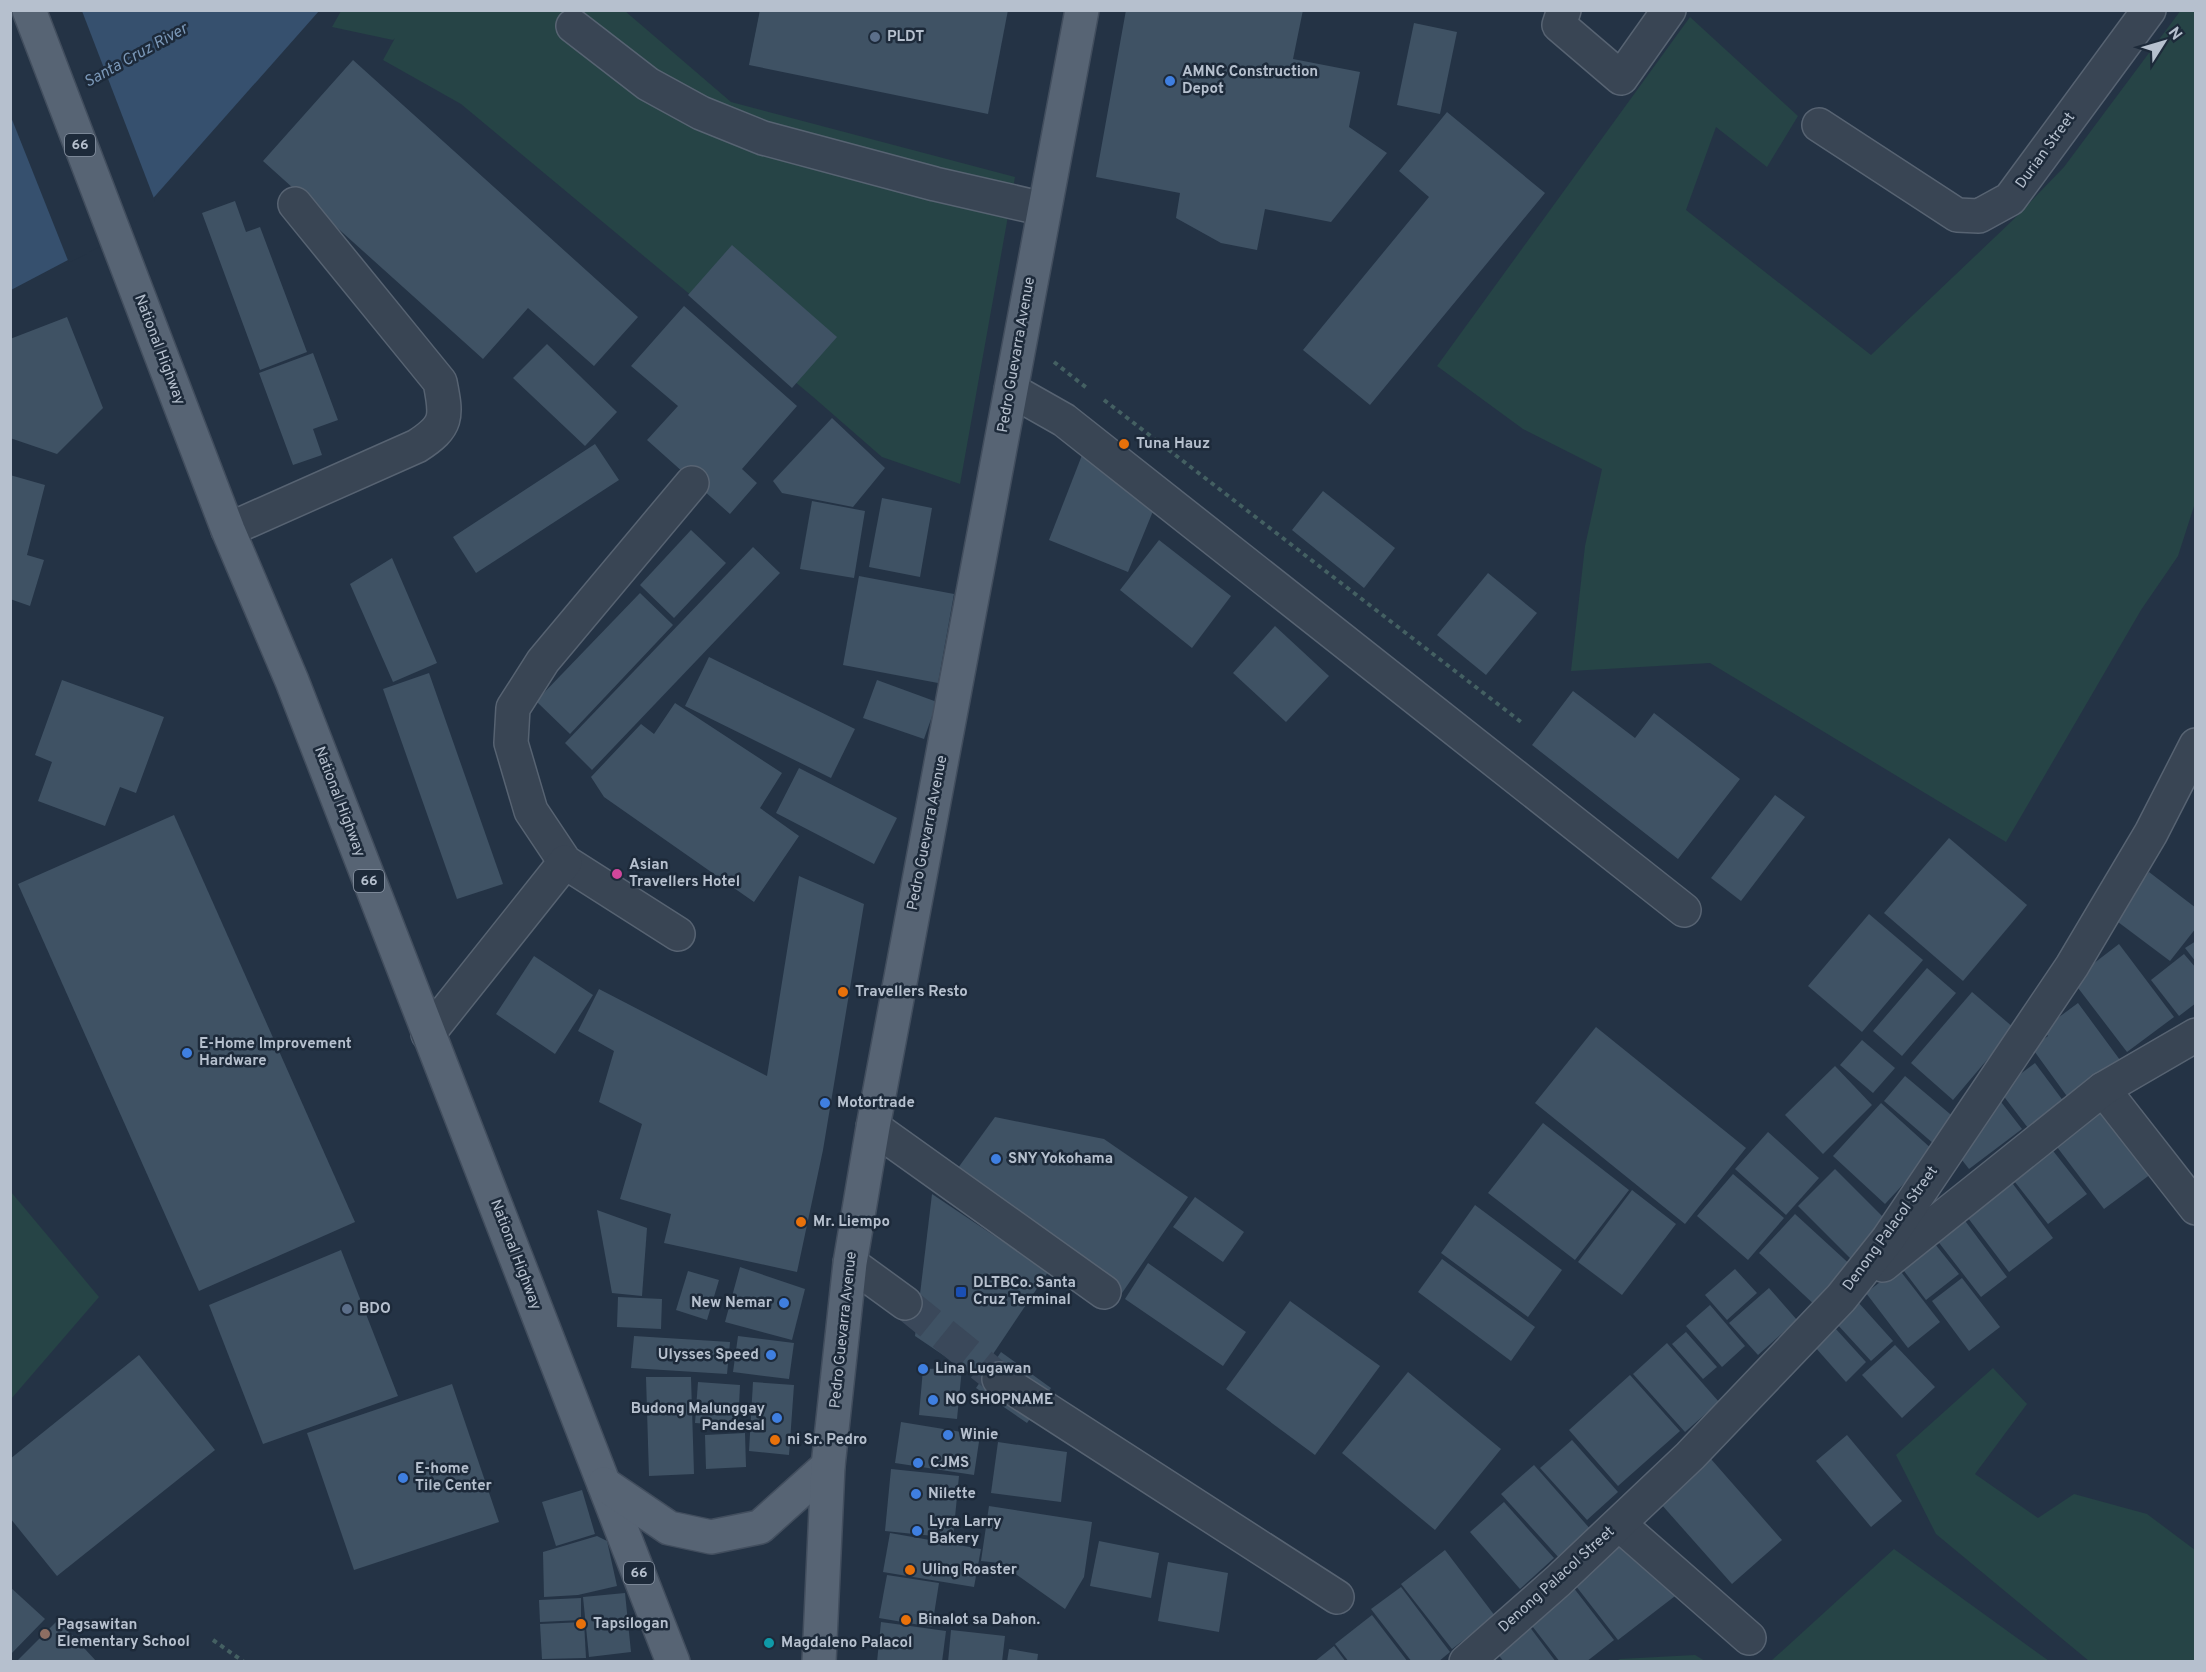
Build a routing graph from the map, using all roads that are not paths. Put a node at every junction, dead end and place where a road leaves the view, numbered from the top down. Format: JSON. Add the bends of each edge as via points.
{"nodes":[{"id":1,"x":29,"y":10,"type":"edge"},
{"id":2,"x":1082,"y":10,"type":"edge"},
{"id":3,"x":1564,"y":10,"type":"edge"},
{"id":4,"x":1670,"y":10,"type":"edge"},
{"id":5,"x":2149,"y":10,"type":"edge"},
{"id":6,"x":573,"y":26,"type":"dead end"},
{"id":7,"x":1818,"y":125,"type":"dead end"},
{"id":8,"x":295,"y":204,"type":"dead end"},
{"id":9,"x":1044,"y":208,"type":"junction"},
{"id":10,"x":1011,"y":390,"type":"junction"},
{"id":11,"x":692,"y":483,"type":"dead end"},
{"id":12,"x":228,"y":530,"type":"junction"},
{"id":13,"x":2196,"y":745,"type":"edge"},
{"id":14,"x":565,"y":862,"type":"junction"},
{"id":15,"x":1684,"y":910,"type":"dead end"},
{"id":16,"x":678,"y":934,"type":"dead end"},
{"id":17,"x":428,"y":1035,"type":"junction"},
{"id":18,"x":2196,"y":1035,"type":"edge"},
{"id":19,"x":2103,"y":1089,"type":"junction"},
{"id":20,"x":873,"y":1127,"type":"junction"},
{"id":21,"x":2196,"y":1208,"type":"edge"},
{"id":22,"x":850,"y":1263,"type":"junction"},
{"id":23,"x":1104,"y":1292,"type":"dead end"},
{"id":24,"x":1841,"y":1298,"type":"junction"},
{"id":25,"x":905,"y":1303,"type":"tunnel mouth"},
{"id":26,"x":999,"y":1378,"type":"tunnel mouth"},
{"id":27,"x":828,"y":1466,"type":"junction"},
{"id":28,"x":604,"y":1485,"type":"junction"},
{"id":29,"x":1619,"y":1524,"type":"junction"},
{"id":30,"x":1337,"y":1597,"type":"dead end"},
{"id":31,"x":1749,"y":1638,"type":"dead end"},
{"id":32,"x":673,"y":1662,"type":"edge"},
{"id":33,"x":819,"y":1662,"type":"edge"},
{"id":34,"x":1466,"y":1662,"type":"edge"}],
"edges":[{"from":1,"to":12,"type":"main road","name":"National Highway","number":"66"},
{"from":2,"to":9,"type":"main road","name":"Pedro Guevarra Avenue"},
{"from":3,"to":4,"type":"street","via":[[1559,25],[1621,78]]},
{"from":5,"to":7,"type":"street","name":"Durian Street","via":[[2010,199],[1979,216],[1956,215]]},
{"from":6,"to":9,"type":"street","via":[[648,84],[701,113],[763,138],[935,184]]},
{"from":8,"to":12,"type":"street","via":[[440,382],[446,410],[436,434],[417,446]]},
{"from":9,"to":10,"type":"main road","name":"Pedro Guevarra Avenue"},
{"from":10,"to":15,"type":"street","via":[[1064,420]]},
{"from":10,"to":20,"type":"main road","name":"Pedro Guevarra Avenue"},
{"from":11,"to":14,"type":"street","via":[[543,661],[513,708],[511,742],[531,811]]},
{"from":12,"to":17,"type":"main road","name":"National Highway","number":"66","via":[[296,692]]},
{"from":13,"to":24,"type":"street","name":"Denong Palacol Street","via":[[2151,833],[2072,966],[1888,1239]]},
{"from":14,"to":16,"type":"street"},
{"from":14,"to":17,"type":"street"},
{"from":17,"to":28,"type":"main road","name":"National Highway","number":"66"},
{"from":18,"to":19,"type":"street"},
{"from":19,"to":21,"type":"street"},
{"from":19,"to":24,"type":"street"},
{"from":20,"to":22,"type":"main road","name":"Pedro Guevarra Avenue"},
{"from":20,"to":23,"type":"street"},
{"from":22,"to":25,"type":"street"},
{"from":22,"to":27,"type":"main road","name":"Pedro Guevarra Avenue"},
{"from":24,"to":29,"type":"street","name":"Denong Palacol Street"},
{"from":26,"to":30,"type":"street"},
{"from":27,"to":28,"type":"main road","via":[[760,1527],[711,1537],[669,1528]]},
{"from":27,"to":33,"type":"main road","name":"Pedro Guevarra Avenue"},
{"from":28,"to":32,"type":"main road","name":"National Highway","number":"66"},
{"from":29,"to":31,"type":"street"},
{"from":29,"to":34,"type":"street","name":"Denong Palacol Street"}]}
